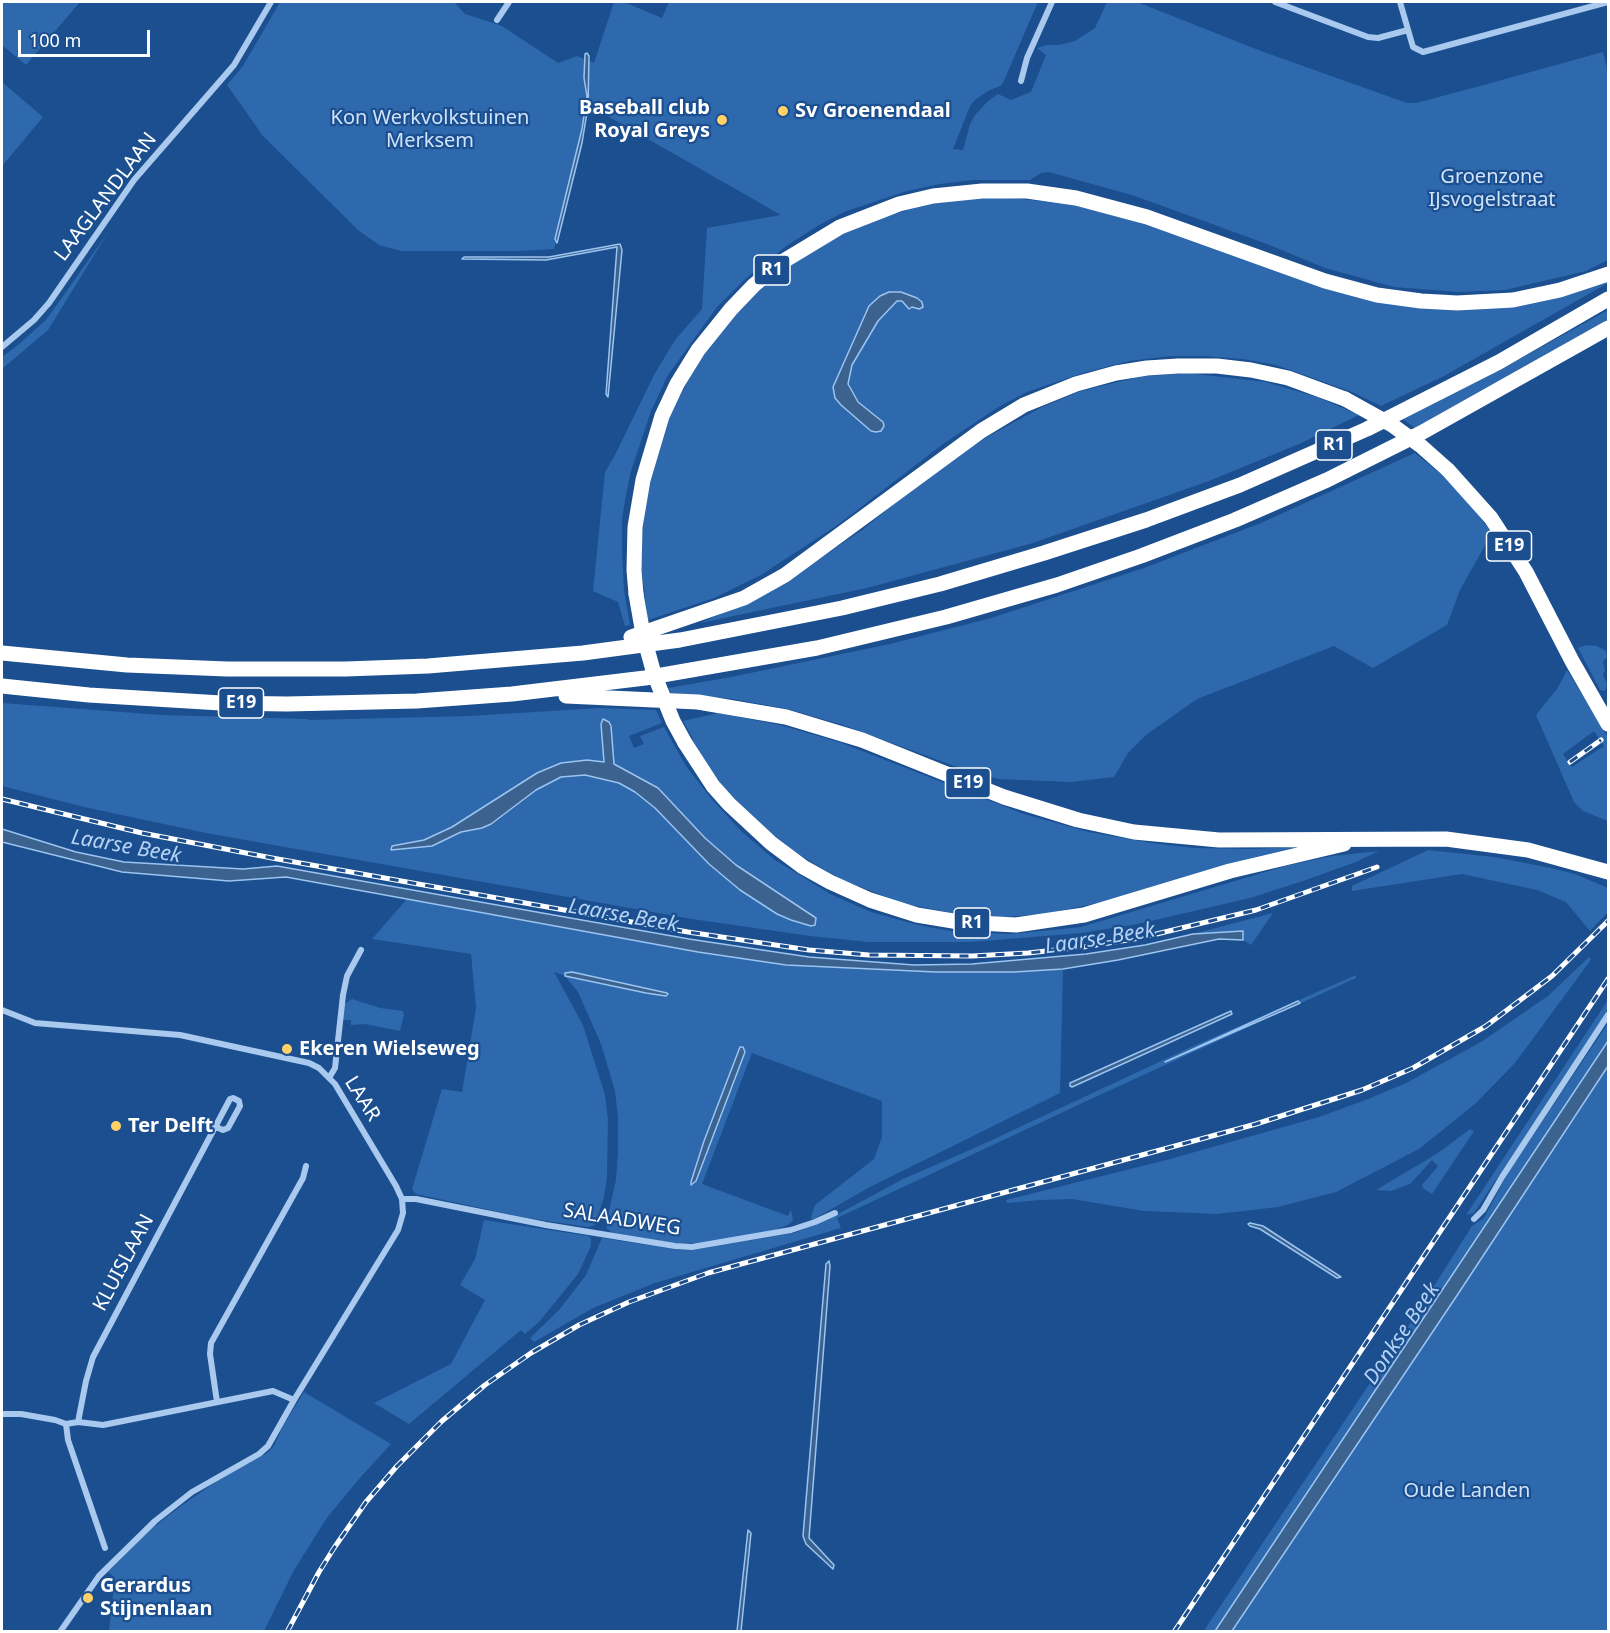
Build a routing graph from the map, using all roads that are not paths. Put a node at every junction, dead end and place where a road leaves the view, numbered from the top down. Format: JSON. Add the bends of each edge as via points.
{"nodes":[{"id":1,"x":272,"y":2,"type":"edge"},
{"id":2,"x":509,"y":2,"type":"edge"},
{"id":3,"x":1052,"y":2,"type":"edge"},
{"id":4,"x":1275,"y":2,"type":"edge"},
{"id":5,"x":1400,"y":2,"type":"edge"},
{"id":6,"x":1608,"y":2,"type":"edge"},
{"id":7,"x":497,"y":20,"type":"dead end"},
{"id":8,"x":1408,"y":30,"type":"junction"},
{"id":9,"x":1021,"y":81,"type":"dead end"},
{"id":10,"x":1608,"y":274,"type":"edge"},
{"id":11,"x":1608,"y":299,"type":"edge"},
{"id":12,"x":1608,"y":328,"type":"edge"},
{"id":13,"x":2,"y":347,"type":"edge"},
{"id":14,"x":1044,"y":553,"type":"joint"},
{"id":15,"x":1057,"y":585,"type":"joint"},
{"id":16,"x":583,"y":652,"type":"junction"},
{"id":17,"x":2,"y":653,"type":"edge"},
{"id":18,"x":2,"y":686,"type":"edge"},
{"id":19,"x":512,"y":694,"type":"junction"},
{"id":20,"x":1608,"y":724,"type":"edge"},
{"id":21,"x":1359,"y":840,"type":"junction"},
{"id":22,"x":1608,"y":872,"type":"edge"},
{"id":23,"x":361,"y":950,"type":"dead end"},
{"id":24,"x":2,"y":1010,"type":"edge"},
{"id":25,"x":1608,"y":1016,"type":"edge"},
{"id":26,"x":329,"y":1078,"type":"junction"},
{"id":27,"x":216,"y":1126,"type":"junction"},
{"id":28,"x":306,"y":1166,"type":"dead end"},
{"id":29,"x":402,"y":1199,"type":"junction"},
{"id":30,"x":835,"y":1213,"type":"dead end"},
{"id":31,"x":1474,"y":1219,"type":"dead end"},
{"id":32,"x":294,"y":1400,"type":"junction"},
{"id":33,"x":217,"y":1402,"type":"junction"},
{"id":34,"x":2,"y":1414,"type":"edge"},
{"id":35,"x":78,"y":1422,"type":"junction"},
{"id":36,"x":66,"y":1424,"type":"junction"},
{"id":37,"x":105,"y":1548,"type":"dead end"},
{"id":38,"x":60,"y":1632,"type":"edge"}],
"edges":[{"from":1,"to":13,"type":"street","name":"LAAGLANDLAAN","via":[[234,65],[134,180],[49,303]]},
{"from":2,"to":7,"type":"street"},
{"from":3,"to":9,"type":"street"},
{"from":4,"to":8,"type":"street","via":[[1368,37]]},
{"from":5,"to":8,"type":"street"},
{"from":6,"to":8,"type":"street","via":[[1423,52],[1413,47]]},
{"from":10,"to":21,"type":"highway","number":"R1","bridge":true,"via":[[1513,300],[1421,302],[1324,281],[1147,217],[1076,198],[1027,191],[933,196],[899,204],[840,227],[782,262],[731,309],[698,350],[662,416],[645,471],[634,570],[643,634],[654,674],[673,721],[706,776],[729,804],[803,867],[870,900],[917,915],[1016,925],[1084,915],[1230,871]]},
{"from":11,"to":14,"type":"highway","number":"R1","via":[[1499,362],[1320,451],[1192,504]]},
{"from":12,"to":15,"type":"highway","number":"R1","via":[[1447,419],[1327,480],[1193,537]]},
{"from":14,"to":16,"type":"highway","number":"E19","via":[[842,609],[680,640]]},
{"from":15,"to":19,"type":"highway","number":"E19","via":[[817,648],[645,678]]},
{"from":16,"to":17,"type":"highway","number":"E19","via":[[428,666],[291,670],[127,664]]},
{"from":16,"to":20,"type":"highway","number":"E19","bridge":true,"via":[[744,598],[775,581],[981,431],[1024,405],[1076,384],[1135,370],[1217,366],[1288,378],[1345,399],[1392,425],[1448,470],[1478,502],[1526,572]]},
{"from":18,"to":19,"type":"highway","number":"E19","via":[[221,703],[352,703]]},
{"from":19,"to":21,"type":"highway","number":"E19","via":[[698,702],[786,717],[862,740],[1004,797],[1078,820],[1134,831],[1219,840]]},
{"from":21,"to":22,"type":"highway","number":"R1","via":[[1417,838],[1473,842],[1548,855]]},
{"from":23,"to":26,"type":"street","via":[[347,976],[335,1068]]},
{"from":24,"to":26,"type":"street","name":"LAAR","via":[[50,1026],[151,1031],[222,1043],[309,1063]]},
{"from":25,"to":31,"type":"street"},
{"from":26,"to":29,"type":"street","name":"LAAR"},
{"from":27,"to":27,"type":"street","name":"KLUISLAAN","via":[[228,1128],[239,1101],[230,1099]]},
{"from":27,"to":35,"type":"street","name":"KLUISLAAN","via":[[93,1357]]},
{"from":28,"to":33,"type":"street","via":[[303,1178],[211,1343]]},
{"from":29,"to":30,"type":"street","name":"SALAADWEG","via":[[416,1198],[546,1225],[692,1247],[790,1230]]},
{"from":29,"to":32,"type":"street","via":[[398,1230]]},
{"from":32,"to":33,"type":"street","via":[[273,1391]]},
{"from":32,"to":38,"type":"street","via":[[268,1446],[192,1492],[155,1521],[99,1576]]},
{"from":33,"to":35,"type":"street","via":[[114,1424]]},
{"from":34,"to":36,"type":"street"},
{"from":35,"to":36,"type":"street"},
{"from":36,"to":37,"type":"street"}]}
